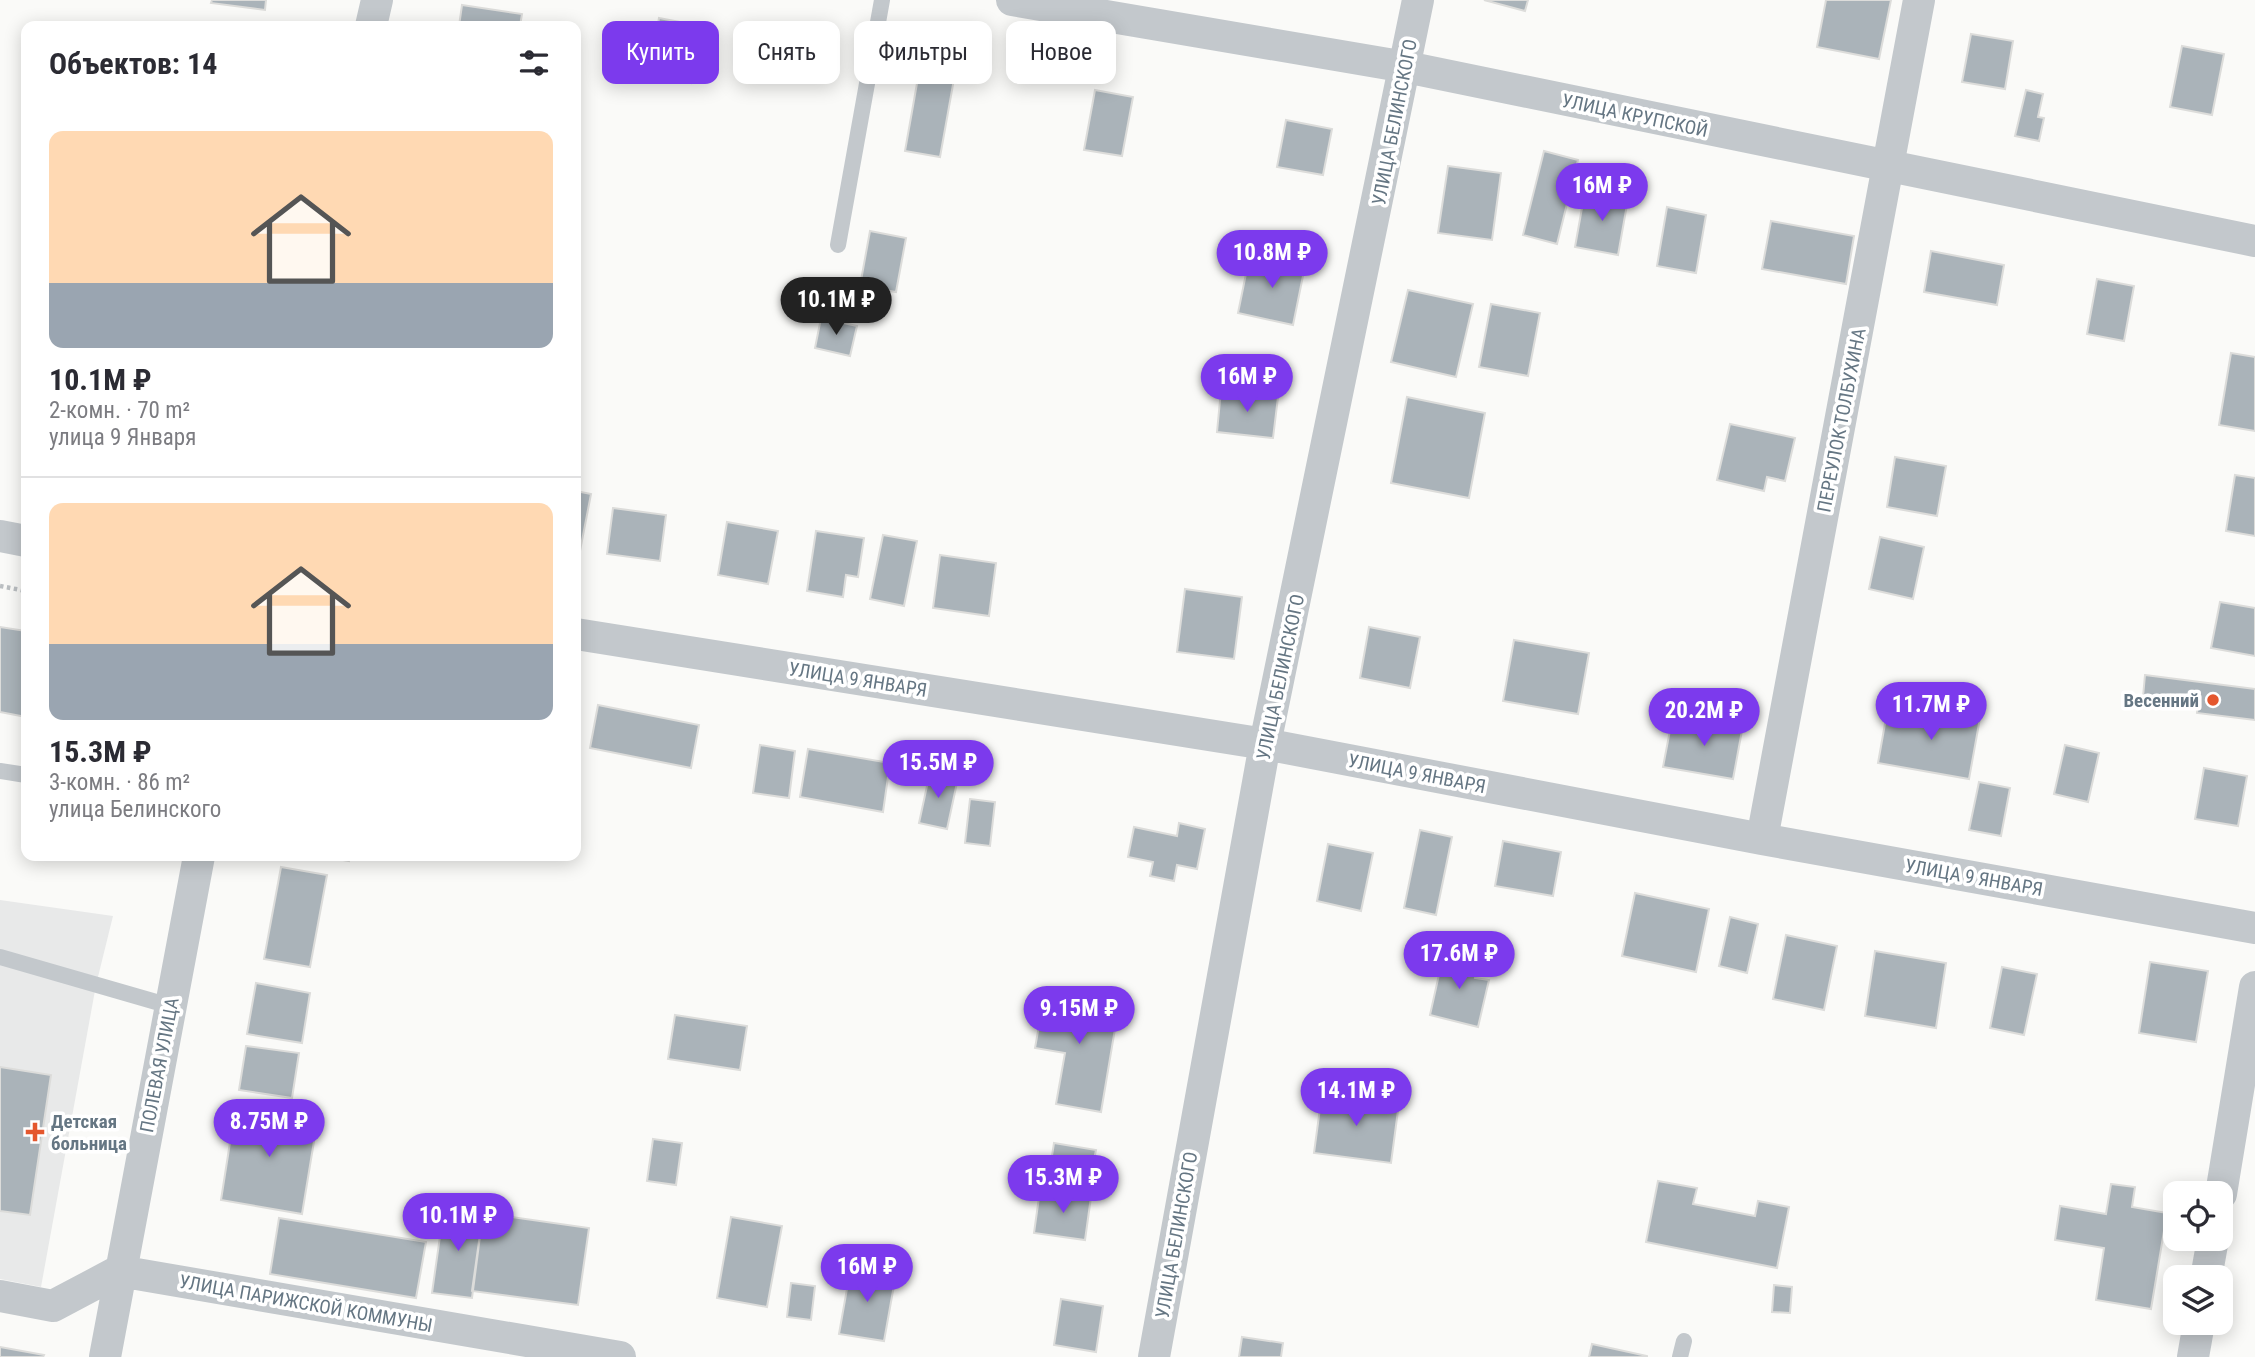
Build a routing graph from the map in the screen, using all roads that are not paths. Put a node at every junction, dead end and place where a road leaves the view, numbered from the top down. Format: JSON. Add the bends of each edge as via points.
{"nodes":[{"id":1,"x":377,"y":0,"type":"edge"},
{"id":2,"x":882,"y":0,"type":"edge"},
{"id":3,"x":1012,"y":0,"type":"edge"},
{"id":4,"x":1418,"y":0,"type":"edge"},
{"id":5,"x":1919,"y":0,"type":"edge"},
{"id":6,"x":372,"y":21,"type":"edge"},
{"id":7,"x":1406,"y":67,"type":"junction"},
{"id":8,"x":1889,"y":168,"type":"junction"},
{"id":9,"x":2255,"y":241,"type":"edge"},
{"id":10,"x":838,"y":245,"type":"dead end"},
{"id":11,"x":0,"y":536,"type":"edge"},
{"id":12,"x":21,"y":540,"type":"edge"},
{"id":13,"x":581,"y":635,"type":"edge"},
{"id":14,"x":1265,"y":744,"type":"junction"},
{"id":15,"x":0,"y":771,"type":"edge"},
{"id":16,"x":21,"y":774,"type":"edge"},
{"id":17,"x":1762,"y":839,"type":"junction"},
{"id":18,"x":199,"y":861,"type":"edge"},
{"id":19,"x":2255,"y":928,"type":"edge"},
{"id":20,"x":0,"y":957,"type":"edge"},
{"id":21,"x":2255,"y":987,"type":"edge"},
{"id":22,"x":170,"y":1006,"type":"junction"},
{"id":23,"x":2223,"y":1181,"type":"edge"},
{"id":24,"x":119,"y":1271,"type":"junction"},
{"id":25,"x":0,"y":1296,"type":"edge"},
{"id":26,"x":2197,"y":1335,"type":"edge"},
{"id":27,"x":104,"y":1357,"type":"edge"},
{"id":28,"x":620,"y":1357,"type":"edge"},
{"id":29,"x":1154,"y":1357,"type":"edge"},
{"id":30,"x":2193,"y":1357,"type":"edge"}],
"edges":[{"from":1,"to":6,"type":"street"},
{"from":2,"to":10,"type":"lane"},
{"from":3,"to":7,"type":"street","name":"УЛИЦА КРУПСКОЙ"},
{"from":4,"to":7,"type":"street","name":"УЛИЦА БЕЛИНСКОГО"},
{"from":5,"to":8,"type":"street","name":"ПЕРЕУЛОК ТОЛБУХИНА"},
{"from":7,"to":8,"type":"street","name":"УЛИЦА КРУПСКОЙ"},
{"from":7,"to":14,"type":"street","name":"УЛИЦА БЕЛИНСКОГО"},
{"from":8,"to":9,"type":"street","name":"УЛИЦА КРУПСКОЙ"},
{"from":8,"to":17,"type":"street","name":"ПЕРЕУЛОК ТОЛБУХИНА"},
{"from":11,"to":12,"type":"street"},
{"from":13,"to":14,"type":"street","name":"УЛИЦА 9 ЯНВАРЯ"},
{"from":14,"to":17,"type":"street","name":"УЛИЦА 9 ЯНВАРЯ"},
{"from":14,"to":29,"type":"street","name":"УЛИЦА БЕЛИНСКОГО"},
{"from":15,"to":16,"type":"lane"},
{"from":17,"to":19,"type":"street","name":"УЛИЦА 9 ЯНВАРЯ"},
{"from":18,"to":22,"type":"street","name":"ПОЛЕВАЯ УЛИЦА"},
{"from":20,"to":22,"type":"lane"},
{"from":21,"to":23,"type":"street"},
{"from":22,"to":24,"type":"street","name":"ПОЛЕВАЯ УЛИЦА"},
{"from":24,"to":25,"type":"street","via":[[53,1306]]},
{"from":24,"to":27,"type":"street","name":"ПОЛЕВАЯ УЛИЦА"},
{"from":24,"to":28,"type":"street","name":"УЛИЦА ПАРИЖСКОЙ КОММУНЫ"},
{"from":26,"to":30,"type":"street"}]}
